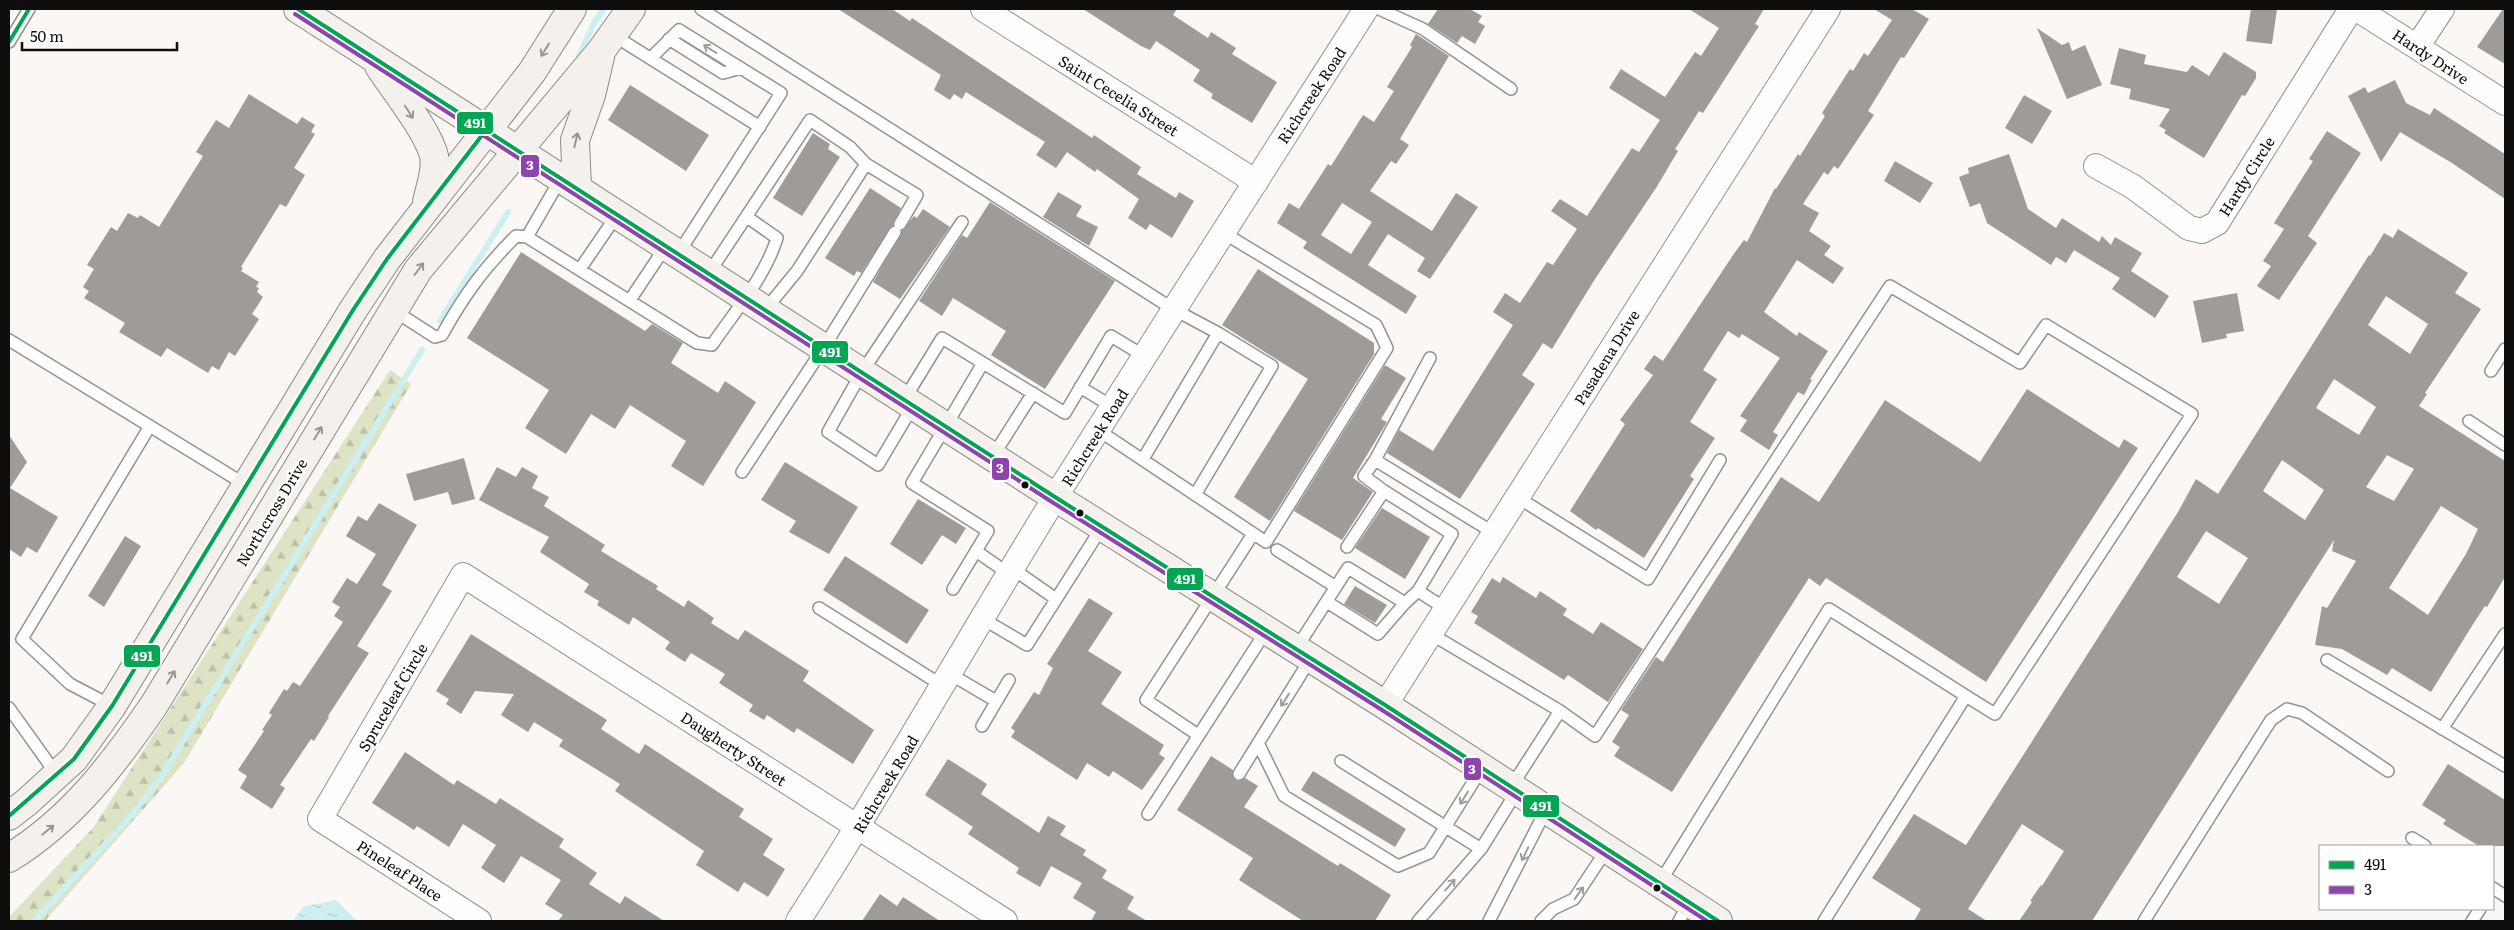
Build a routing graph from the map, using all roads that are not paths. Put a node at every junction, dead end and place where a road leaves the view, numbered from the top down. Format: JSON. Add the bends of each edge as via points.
{"nodes":[{"id":1,"x":30,"y":9,"type":"edge"},
{"id":2,"x":298,"y":9,"type":"edge"},
{"id":3,"x":572,"y":9,"type":"edge"},
{"id":4,"x":631,"y":9,"type":"edge"},
{"id":5,"x":701,"y":9,"type":"edge"},
{"id":6,"x":983,"y":9,"type":"edge"},
{"id":7,"x":1366,"y":9,"type":"edge"},
{"id":8,"x":1379,"y":9,"type":"edge"},
{"id":9,"x":1828,"y":9,"type":"edge"},
{"id":10,"x":2351,"y":9,"type":"edge"},
{"id":11,"x":2356,"y":9,"type":"edge"},
{"id":12,"x":2442,"y":9,"type":"edge"},
{"id":13,"x":9,"y":42,"type":"edge"},
{"id":14,"x":607,"y":43,"type":"junction"},
{"id":15,"x":2417,"y":47,"type":"junction"},
{"id":16,"x":373,"y":56,"type":"junction"},
{"id":17,"x":651,"y":58,"type":"junction"},
{"id":18,"x":1511,"y":89,"type":"dead end"},
{"id":19,"x":2505,"y":104,"type":"edge"},
{"id":20,"x":760,"y":127,"type":"junction"},
{"id":21,"x":486,"y":130,"type":"junction"},
{"id":22,"x":517,"y":150,"type":"junction"},
{"id":23,"x":866,"y":164,"type":"junction"},
{"id":24,"x":2096,"y":166,"type":"dead end"},
{"id":25,"x":1256,"y":182,"type":"junction"},
{"id":26,"x":569,"y":183,"type":"junction"},
{"id":27,"x":424,"y":213,"type":"junction"},
{"id":28,"x":618,"y":214,"type":"junction"},
{"id":29,"x":747,"y":217,"type":"junction"},
{"id":30,"x":962,"y":222,"type":"dead end"},
{"id":31,"x":1222,"y":232,"type":"junction"},
{"id":32,"x":527,"y":237,"type":"junction"},
{"id":33,"x":672,"y":250,"type":"junction"},
{"id":34,"x":580,"y":269,"type":"junction"},
{"id":35,"x":709,"y":274,"type":"junction"},
{"id":36,"x":630,"y":300,"type":"junction"},
{"id":37,"x":755,"y":303,"type":"junction"},
{"id":38,"x":1173,"y":309,"type":"junction"},
{"id":39,"x":393,"y":310,"type":"junction"},
{"id":40,"x":1218,"y":333,"type":"junction"},
{"id":41,"x":9,"y":340,"type":"edge"},
{"id":42,"x":824,"y":347,"type":"junction"},
{"id":43,"x":2505,"y":349,"type":"edge"},
{"id":44,"x":1144,"y":356,"type":"junction"},
{"id":45,"x":1430,"y":358,"type":"dead end"},
{"id":46,"x":982,"y":362,"type":"junction"},
{"id":47,"x":2491,"y":371,"type":"dead end"},
{"id":48,"x":862,"y":372,"type":"junction"},
{"id":49,"x":1080,"y":387,"type":"junction"},
{"id":50,"x":1033,"y":393,"type":"junction"},
{"id":51,"x":909,"y":402,"type":"junction"},
{"id":52,"x":1113,"y":407,"type":"junction"},
{"id":53,"x":2469,"y":421,"type":"dead end"},
{"id":54,"x":150,"y":426,"type":"junction"},
{"id":55,"x":946,"y":426,"type":"junction"},
{"id":56,"x":1098,"y":430,"type":"junction"},
{"id":57,"x":2505,"y":446,"type":"edge"},
{"id":58,"x":992,"y":456,"type":"junction"},
{"id":59,"x":1142,"y":459,"type":"junction"},
{"id":60,"x":1375,"y":460,"type":"junction"},
{"id":61,"x":1720,"y":460,"type":"dead end"},
{"id":62,"x":742,"y":472,"type":"dead end"},
{"id":63,"x":246,"y":485,"type":"junction"},
{"id":64,"x":1384,"y":491,"type":"junction"},
{"id":65,"x":1194,"y":494,"type":"junction"},
{"id":66,"x":1056,"y":497,"type":"junction"},
{"id":67,"x":1517,"y":497,"type":"junction"},
{"id":68,"x":275,"y":504,"type":"junction"},
{"id":69,"x":1102,"y":527,"type":"junction"},
{"id":70,"x":1494,"y":533,"type":"junction"},
{"id":71,"x":1254,"y":534,"type":"junction"},
{"id":72,"x":1347,"y":547,"type":"dead end"},
{"id":73,"x":1277,"y":550,"type":"dead end"},
{"id":74,"x":976,"y":551,"type":"junction"},
{"id":75,"x":1011,"y":572,"type":"junction"},
{"id":76,"x":464,"y":575,"type":"joint"},
{"id":77,"x":1336,"y":587,"type":"junction"},
{"id":78,"x":953,"y":589,"type":"dead end"},
{"id":79,"x":1418,"y":590,"type":"junction"},
{"id":80,"x":1213,"y":596,"type":"junction"},
{"id":81,"x":1056,"y":599,"type":"junction"},
{"id":82,"x":1327,"y":602,"type":"junction"},
{"id":83,"x":1405,"y":604,"type":"junction"},
{"id":84,"x":819,"y":608,"type":"dead end"},
{"id":85,"x":1446,"y":609,"type":"junction"},
{"id":86,"x":983,"y":619,"type":"junction"},
{"id":87,"x":1266,"y":630,"type":"junction"},
{"id":88,"x":1430,"y":634,"type":"junction"},
{"id":89,"x":2505,"y":634,"type":"edge"},
{"id":90,"x":1304,"y":654,"type":"junction"},
{"id":91,"x":2327,"y":660,"type":"dead end"},
{"id":92,"x":946,"y":680,"type":"junction"},
{"id":93,"x":1009,"y":680,"type":"dead end"},
{"id":94,"x":1966,"y":696,"type":"junction"},
{"id":95,"x":996,"y":701,"type":"junction"},
{"id":96,"x":154,"y":705,"type":"junction"},
{"id":97,"x":1385,"y":705,"type":"junction"},
{"id":98,"x":112,"y":706,"type":"junction"},
{"id":99,"x":9,"y":708,"type":"edge"},
{"id":100,"x":1560,"y":711,"type":"junction"},
{"id":101,"x":982,"y":726,"type":"dead end"},
{"id":102,"x":2442,"y":729,"type":"junction"},
{"id":103,"x":1198,"y":735,"type":"junction"},
{"id":104,"x":1258,"y":744,"type":"junction"},
{"id":105,"x":1341,"y":761,"type":"dead end"},
{"id":106,"x":2505,"y":766,"type":"edge"},
{"id":107,"x":1482,"y":768,"type":"junction"},
{"id":108,"x":2388,"y":771,"type":"dead end"},
{"id":109,"x":1239,"y":774,"type":"dead end"},
{"id":110,"x":57,"y":775,"type":"junction"},
{"id":111,"x":1514,"y":789,"type":"junction"},
{"id":112,"x":1546,"y":810,"type":"junction"},
{"id":113,"x":1148,"y":814,"type":"dead end"},
{"id":114,"x":9,"y":816,"type":"edge"},
{"id":115,"x":320,"y":819,"type":"joint"},
{"id":116,"x":859,"y":828,"type":"junction"},
{"id":117,"x":1445,"y":828,"type":"junction"},
{"id":118,"x":2412,"y":838,"type":"dead end"},
{"id":119,"x":2423,"y":845,"type":"edge"},
{"id":120,"x":1481,"y":849,"type":"junction"},
{"id":121,"x":1607,"y":850,"type":"junction"},
{"id":122,"x":9,"y":858,"type":"edge"},
{"id":123,"x":1660,"y":884,"type":"junction"},
{"id":124,"x":2494,"y":889,"type":"edge"},
{"id":125,"x":2505,"y":896,"type":"edge"},
{"id":126,"x":2479,"y":910,"type":"edge"},
{"id":127,"x":1684,"y":912,"type":"edge"},
{"id":128,"x":479,"y":921,"type":"edge"},
{"id":129,"x":798,"y":921,"type":"edge"},
{"id":130,"x":1005,"y":921,"type":"edge"},
{"id":131,"x":1418,"y":921,"type":"edge"},
{"id":132,"x":1489,"y":921,"type":"edge"},
{"id":133,"x":1541,"y":921,"type":"edge"},
{"id":134,"x":1718,"y":921,"type":"edge"},
{"id":135,"x":1824,"y":921,"type":"edge"},
{"id":136,"x":2144,"y":921,"type":"edge"},
{"id":137,"x":2472,"y":921,"type":"edge"}],
"edges":[{"from":1,"to":13,"type":"lane"},
{"from":2,"to":16,"type":"street"},
{"from":3,"to":21,"type":"street","one_way":true,"via":[[532,72]]},
{"from":4,"to":14,"type":"street","name":"Northcross Drive"},
{"from":5,"to":38,"type":"lane"},
{"from":6,"to":25,"type":"street","name":"Saint Cecelia Street"},
{"from":7,"to":25,"type":"street","name":"Richcreek Road"},
{"from":8,"to":18,"type":"lane","via":[[1423,29]]},
{"from":9,"to":67,"type":"street","name":"Pasadena Drive"},
{"from":10,"to":24,"type":"street","name":"Hardy Circle","via":[[2217,223],[2202,231],[2189,228],[2132,186]]},
{"from":11,"to":15,"type":"street","name":"Hardy Drive"},
{"from":12,"to":15,"type":"street"},
{"from":14,"to":17,"type":"lane"},
{"from":14,"to":22,"type":"street","name":"Northcross Drive"},
{"from":26,"to":14,"type":"street","one_way":true,"via":[[574,140]]},
{"from":15,"to":19,"type":"street","name":"Hardy Drive"},
{"from":16,"to":21,"type":"street"},
{"from":16,"to":27,"type":"street","one_way":true,"via":[[428,140],[434,156],[435,170]]},
{"from":17,"to":20,"type":"lane"},
{"from":20,"to":17,"type":"lane","one_way":true,"via":[[781,93],[679,30]]},
{"from":20,"to":33,"type":"lane"},
{"from":21,"to":22,"type":"street"},
{"from":21,"to":27,"type":"street"},
{"from":22,"to":26,"type":"street"},
{"from":39,"to":22,"type":"street","name":"Northcross Drive","one_way":true,"via":[[418,270]]},
{"from":23,"to":29,"type":"lane","via":[[850,147],[810,120]]},
{"from":23,"to":37,"type":"lane","via":[[797,271]]},
{"from":23,"to":42,"type":"lane","via":[[917,195]]},
{"from":25,"to":31,"type":"street","name":"Richcreek Road"},
{"from":26,"to":28,"type":"street"},
{"from":26,"to":32,"type":"lane"},
{"from":27,"to":63,"type":"street","via":[[387,259],[353,310]]},
{"from":28,"to":33,"type":"street"},
{"from":28,"to":34,"type":"lane"},
{"from":29,"to":35,"type":"lane"},
{"from":29,"to":37,"type":"lane","via":[[777,238]]},
{"from":30,"to":48,"type":"lane"},
{"from":31,"to":38,"type":"street","name":"Richcreek Road"},
{"from":31,"to":71,"type":"lane","via":[[1376,325],[1387,348],[1266,542]]},
{"from":32,"to":34,"type":"lane"},
{"from":32,"to":39,"type":"lane","via":[[516,236],[494,258],[465,294],[442,335],[435,337]]},
{"from":33,"to":35,"type":"street"},
{"from":33,"to":36,"type":"lane"},
{"from":34,"to":36,"type":"lane"},
{"from":35,"to":37,"type":"street"},
{"from":36,"to":37,"type":"lane","via":[[697,343],[712,345]]},
{"from":37,"to":42,"type":"street"},
{"from":38,"to":40,"type":"lane"},
{"from":38,"to":44,"type":"street","name":"Richcreek Road"},
{"from":68,"to":39,"type":"street","name":"Northcross Drive","one_way":true},
{"from":40,"to":59,"type":"lane"},
{"from":40,"to":65,"type":"lane","via":[[1272,366]]},
{"from":41,"to":54,"type":"lane"},
{"from":42,"to":48,"type":"street"},
{"from":42,"to":62,"type":"lane"},
{"from":43,"to":47,"type":"lane"},
{"from":44,"to":49,"type":"lane","via":[[1111,336]]},
{"from":44,"to":52,"type":"street","name":"Richcreek Road"},
{"from":45,"to":60,"type":"lane"},
{"from":46,"to":50,"type":"lane"},
{"from":46,"to":51,"type":"lane","via":[[942,338]]},
{"from":46,"to":55,"type":"lane"},
{"from":48,"to":51,"type":"street"},
{"from":48,"to":51,"type":"lane","via":[[828,432],[878,465]]},
{"from":49,"to":50,"type":"lane","via":[[1065,412]]},
{"from":49,"to":52,"type":"lane"},
{"from":50,"to":58,"type":"lane"},
{"from":51,"to":55,"type":"street"},
{"from":52,"to":56,"type":"street","name":"Richcreek Road"},
{"from":53,"to":57,"type":"lane"},
{"from":54,"to":63,"type":"lane"},
{"from":54,"to":98,"type":"lane","via":[[22,639],[70,684]]},
{"from":55,"to":58,"type":"street"},
{"from":55,"to":74,"type":"lane","via":[[912,483],[988,531]]},
{"from":56,"to":59,"type":"lane"},
{"from":56,"to":66,"type":"street","name":"Richcreek Road"},
{"from":58,"to":66,"type":"street"},
{"from":59,"to":65,"type":"lane"},
{"from":60,"to":64,"type":"lane","via":[[1364,476]]},
{"from":60,"to":70,"type":"lane"},
{"from":61,"to":67,"type":"lane","via":[[1648,579]]},
{"from":63,"to":68,"type":"street"},
{"from":63,"to":98,"type":"street"},
{"from":64,"to":72,"type":"lane"},
{"from":64,"to":79,"type":"lane","via":[[1452,534]]},
{"from":65,"to":71,"type":"lane"},
{"from":66,"to":69,"type":"street"},
{"from":66,"to":75,"type":"street","name":"Richcreek Road"},
{"from":67,"to":70,"type":"street","name":"Pasadena Drive"},
{"from":96,"to":68,"type":"street","name":"Northcross Drive","one_way":true},
{"from":69,"to":80,"type":"street"},
{"from":69,"to":81,"type":"lane"},
{"from":70,"to":85,"type":"street","name":"Pasadena Drive"},
{"from":71,"to":80,"type":"lane"},
{"from":73,"to":77,"type":"lane"},
{"from":74,"to":75,"type":"lane"},
{"from":74,"to":78,"type":"lane"},
{"from":75,"to":81,"type":"lane"},
{"from":75,"to":86,"type":"street","name":"Richcreek Road"},
{"from":76,"to":115,"type":"street","name":"Spruceleaf Circle"},
{"from":76,"to":116,"type":"street","name":"Daugherty Street"},
{"from":77,"to":82,"type":"lane"},
{"from":77,"to":83,"type":"lane","via":[[1348,568]]},
{"from":79,"to":83,"type":"lane"},
{"from":79,"to":85,"type":"lane"},
{"from":80,"to":87,"type":"street"},
{"from":80,"to":103,"type":"lane","via":[[1146,700]]},
{"from":81,"to":86,"type":"lane","via":[[1027,644]]},
{"from":82,"to":83,"type":"lane","via":[[1378,634]]},
{"from":82,"to":90,"type":"lane"},
{"from":84,"to":92,"type":"lane"},
{"from":85,"to":88,"type":"street","name":"Pasadena Drive"},
{"from":86,"to":92,"type":"street","name":"Richcreek Road"},
{"from":87,"to":90,"type":"street"},
{"from":87,"to":103,"type":"lane"},
{"from":88,"to":97,"type":"street","name":"Pasadena Drive"},
{"from":88,"to":100,"type":"lane"},
{"from":89,"to":102,"type":"lane"},
{"from":90,"to":97,"type":"street"},
{"from":90,"to":104,"type":"lane","one_way":true},
{"from":91,"to":102,"type":"lane"},
{"from":92,"to":95,"type":"lane"},
{"from":92,"to":116,"type":"street","name":"Richcreek Road"},
{"from":93,"to":95,"type":"lane"},
{"from":94,"to":100,"type":"lane","via":[[1995,714],[2192,414],[2046,325],[2020,363],[1890,286],[1595,736]]},
{"from":94,"to":123,"type":"lane","via":[[1828,609]]},
{"from":94,"to":135,"type":"lane"},
{"from":95,"to":101,"type":"lane"},
{"from":96,"to":98,"type":"street"},
{"from":122,"to":96,"type":"street","name":"Northcross Drive","one_way":true,"via":[[48,831],[97,783]]},
{"from":97,"to":107,"type":"street"},
{"from":98,"to":110,"type":"street","via":[[74,759]]},
{"from":99,"to":110,"type":"lane"},
{"from":100,"to":111,"type":"lane"},
{"from":102,"to":106,"type":"lane"},
{"from":103,"to":113,"type":"lane"},
{"from":104,"to":109,"type":"lane"},
{"from":104,"to":117,"type":"lane","via":[[1284,796],[1398,866],[1429,853]]},
{"from":105,"to":117,"type":"lane"},
{"from":107,"to":111,"type":"street"},
{"from":107,"to":117,"type":"lane","one_way":true},
{"from":108,"to":136,"type":"lane","via":[[2302,713],[2288,709],[2271,720]]},
{"from":110,"to":114,"type":"street"},
{"from":111,"to":112,"type":"street"},
{"from":111,"to":120,"type":"lane"},
{"from":112,"to":121,"type":"street"},
{"from":112,"to":132,"type":"lane","one_way":true},
{"from":115,"to":128,"type":"street","name":"Pineleaf Place"},
{"from":116,"to":129,"type":"street","name":"Richcreek Road"},
{"from":116,"to":130,"type":"street","name":"Daugherty Street"},
{"from":117,"to":120,"type":"lane"},
{"from":118,"to":119,"type":"lane"},
{"from":131,"to":120,"type":"lane","one_way":true},
{"from":121,"to":123,"type":"street"},
{"from":133,"to":121,"type":"lane","one_way":true,"via":[[1553,909],[1574,900]]},
{"from":123,"to":127,"type":"street"},
{"from":124,"to":125,"type":"lane"},
{"from":126,"to":137,"type":"lane"},
{"from":127,"to":134,"type":"street"}]}
